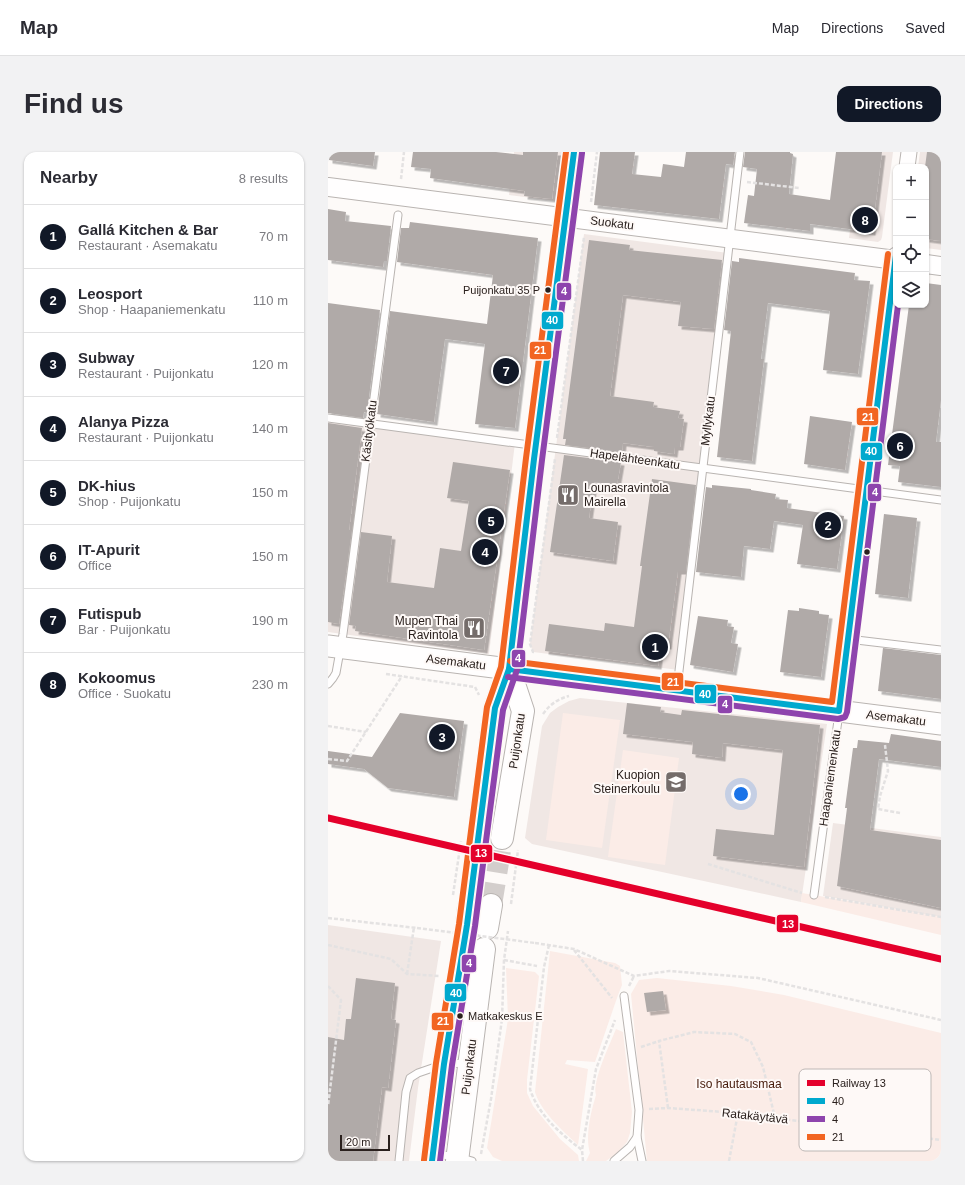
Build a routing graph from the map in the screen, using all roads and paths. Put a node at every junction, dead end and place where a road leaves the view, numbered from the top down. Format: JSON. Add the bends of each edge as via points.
{"nodes":[{"id":1,"x":404,"y":152,"type":"edge"},
{"id":2,"x":574,"y":152,"type":"edge"},
{"id":3,"x":597,"y":152,"type":"edge"},
{"id":4,"x":740,"y":152,"type":"edge"},
{"id":5,"x":909,"y":152,"type":"edge"},
{"id":6,"x":907,"y":164,"type":"edge"},
{"id":7,"x":737,"y":181,"type":"junction"},
{"id":8,"x":401,"y":182,"type":"dead end"},
{"id":9,"x":328,"y":187,"type":"edge"},
{"id":10,"x":799,"y":188,"type":"dead end"},
{"id":11,"x":591,"y":202,"type":"dead end"},
{"id":12,"x":398,"y":215,"type":"dead end"},
{"id":13,"x":566,"y":218,"type":"junction"},
{"id":14,"x":730,"y":238,"type":"junction"},
{"id":15,"x":893,"y":260,"type":"edge"},
{"id":16,"x":929,"y":264,"type":"edge"},
{"id":17,"x":941,"y":266,"type":"edge"},
{"id":18,"x":895,"y":272,"type":"edge"},
{"id":19,"x":328,"y":418,"type":"edge"},
{"id":20,"x":370,"y":423,"type":"junction"},
{"id":21,"x":536,"y":445,"type":"junction"},
{"id":22,"x":703,"y":468,"type":"junction"},
{"id":23,"x":868,"y":490,"type":"junction"},
{"id":24,"x":941,"y":500,"type":"edge"},
{"id":25,"x":848,"y":639,"type":"junction"},
{"id":26,"x":530,"y":644,"type":"dead end"},
{"id":27,"x":334,"y":646,"type":"edge"},
{"id":28,"x":941,"y":650,"type":"edge"},
{"id":29,"x":539,"y":653,"type":"dead end"},
{"id":30,"x":509,"y":668,"type":"junction"},
{"id":31,"x":379,"y":673,"type":"dead end"},
{"id":32,"x":402,"y":676,"type":"junction"},
{"id":33,"x":328,"y":684,"type":"edge"},
{"id":34,"x":677,"y":690,"type":"junction"},
{"id":35,"x":575,"y":695,"type":"dead end"},
{"id":36,"x":478,"y":702,"type":"dead end"},
{"id":37,"x":839,"y":710,"type":"junction"},
{"id":38,"x":540,"y":719,"type":"dead end"},
{"id":39,"x":941,"y":724,"type":"edge"},
{"id":40,"x":328,"y":726,"type":"edge"},
{"id":41,"x":366,"y":732,"type":"junction"},
{"id":42,"x":885,"y":745,"type":"dead end"},
{"id":43,"x":328,"y":758,"type":"edge"},
{"id":44,"x":900,"y":813,"type":"dead end"},
{"id":45,"x":471,"y":834,"type":"joint"},
{"id":46,"x":510,"y":841,"type":"joint"},
{"id":47,"x":708,"y":864,"type":"dead end"},
{"id":48,"x":802,"y":893,"type":"dead end"},
{"id":49,"x":814,"y":895,"type":"joint"},
{"id":50,"x":501,"y":906,"type":"joint"},
{"id":51,"x":941,"y":917,"type":"edge"},
{"id":52,"x":328,"y":918,"type":"edge"},
{"id":53,"x":472,"y":919,"type":"junction"},
{"id":54,"x":416,"y":927,"type":"junction"},
{"id":55,"x":465,"y":943,"type":"junction"},
{"id":56,"x":328,"y":945,"type":"edge"},
{"id":57,"x":549,"y":945,"type":"junction"},
{"id":58,"x":574,"y":949,"type":"junction"},
{"id":59,"x":504,"y":960,"type":"junction"},
{"id":60,"x":536,"y":966,"type":"dead end"},
{"id":61,"x":407,"y":974,"type":"junction"},
{"id":62,"x":442,"y":976,"type":"dead end"},
{"id":63,"x":328,"y":986,"type":"edge"},
{"id":64,"x":624,"y":996,"type":"joint"},
{"id":65,"x":620,"y":1008,"type":"junction"},
{"id":66,"x":941,"y":1020,"type":"edge"},
{"id":67,"x":659,"y":1041,"type":"junction"},
{"id":68,"x":632,"y":1051,"type":"junction"},
{"id":69,"x":469,"y":1063,"type":"junction"},
{"id":70,"x":444,"y":1064,"type":"junction"},
{"id":71,"x":328,"y":1106,"type":"edge"},
{"id":72,"x":668,"y":1108,"type":"junction"},
{"id":73,"x":639,"y":1110,"type":"junction"},
{"id":74,"x":738,"y":1113,"type":"junction"},
{"id":75,"x":775,"y":1118,"type":"junction"},
{"id":76,"x":799,"y":1121,"type":"edge"},
{"id":77,"x":637,"y":1137,"type":"junction"},
{"id":78,"x":931,"y":1139,"type":"edge"},
{"id":79,"x":941,"y":1140,"type":"edge"},
{"id":80,"x":582,"y":1150,"type":"junction"},
{"id":81,"x":432,"y":1158,"type":"edge"},
{"id":82,"x":463,"y":1160,"type":"edge"},
{"id":83,"x":399,"y":1161,"type":"edge"},
{"id":84,"x":480,"y":1161,"type":"edge"},
{"id":85,"x":583,"y":1161,"type":"edge"},
{"id":86,"x":614,"y":1161,"type":"edge"},
{"id":87,"x":642,"y":1161,"type":"edge"},
{"id":88,"x":729,"y":1161,"type":"edge"}],
"edges":[{"from":1,"to":8,"type":"path"},
{"from":2,"to":13,"type":"street","name":"Puijonkatu"},
{"from":3,"to":11,"type":"path"},
{"from":4,"to":7,"type":"lane","name":"Myllykatu"},
{"from":5,"to":6,"type":"street"},
{"from":7,"to":10,"type":"path"},
{"from":7,"to":14,"type":"lane","name":"Myllykatu"},
{"from":9,"to":13,"type":"street","name":"Suokatu"},
{"from":12,"to":20,"type":"lane","name":"Käsityökatu"},
{"from":13,"to":14,"type":"street","name":"Suokatu"},
{"from":13,"to":21,"type":"street","name":"Puijonkatu"},
{"from":14,"to":15,"type":"street","name":"Suokatu"},
{"from":14,"to":22,"type":"lane","name":"Myllykatu"},
{"from":16,"to":17,"type":"street"},
{"from":18,"to":23,"type":"street","name":"Haapaniemenkatu"},
{"from":19,"to":20,"type":"lane","name":"Hapelähteenkatu"},
{"from":20,"to":21,"type":"lane","name":"Hapelähteenkatu"},
{"from":20,"to":27,"type":"lane","name":"Käsityökatu","via":[[344,634]]},
{"from":21,"to":22,"type":"lane","name":"Hapelähteenkatu"},
{"from":21,"to":30,"type":"street","name":"Puijonkatu"},
{"from":22,"to":23,"type":"lane","name":"Hapelähteenkatu"},
{"from":22,"to":34,"type":"lane","name":"Myllykatu"},
{"from":23,"to":24,"type":"lane","name":"Hapelähteenkatu"},
{"from":23,"to":25,"type":"street","name":"Haapaniemenkatu"},
{"from":25,"to":28,"type":"lane"},
{"from":25,"to":37,"type":"street","name":"Haapaniemenkatu"},
{"from":26,"to":29,"type":"path","via":[[533,652]]},
{"from":27,"to":30,"type":"main road","name":"Asemakatu"},
{"from":27,"to":33,"type":"lane","name":"Käsityökatu","via":[[336,673]]},
{"from":30,"to":34,"type":"main road","name":"Asemakatu"},
{"from":30,"to":45,"type":"main road","name":"Puijonkatu","via":[[495,708]]},
{"from":30,"to":46,"type":"main road","name":"Puijonkatu","via":[[523,712]]},
{"from":31,"to":32,"type":"path"},
{"from":32,"to":36,"type":"path","via":[[475,687],[479,694]]},
{"from":32,"to":41,"type":"path"},
{"from":34,"to":37,"type":"main road","name":"Asemakatu"},
{"from":35,"to":38,"type":"path","via":[[557,700],[547,708]]},
{"from":37,"to":39,"type":"main road","name":"Asemakatu"},
{"from":37,"to":49,"type":"lane","name":"Haapaniemenkatu"},
{"from":40,"to":41,"type":"path"},
{"from":41,"to":43,"type":"path","via":[[347,761]]},
{"from":42,"to":44,"type":"path","via":[[888,770],[878,809]]},
{"from":45,"to":53,"type":"path"},
{"from":46,"to":50,"type":"path"},
{"from":47,"to":48,"type":"path"},
{"from":49,"to":51,"type":"path"},
{"from":50,"to":53,"type":"main road"},
{"from":52,"to":54,"type":"path"},
{"from":53,"to":55,"type":"path"},
{"from":53,"to":59,"type":"path"},
{"from":54,"to":57,"type":"path","bridge":true},
{"from":54,"to":61,"type":"path"},
{"from":55,"to":69,"type":"main road","name":"Puijonkatu"},
{"from":55,"to":70,"type":"main road","name":"Puijonkatu"},
{"from":56,"to":61,"type":"path","via":[[391,959]]},
{"from":57,"to":58,"type":"path"},
{"from":57,"to":80,"type":"path","via":[[544,967],[530,1089],[539,1108],[560,1133]]},
{"from":58,"to":65,"type":"path"},
{"from":58,"to":66,"type":"path","via":[[634,976],[669,972],[758,978]]},
{"from":59,"to":60,"type":"path"},
{"from":59,"to":84,"type":"path","via":[[502,1019]]},
{"from":61,"to":62,"type":"path"},
{"from":63,"to":71,"type":"path","via":[[341,1000]]},
{"from":64,"to":65,"type":"path"},
{"from":64,"to":68,"type":"lane"},
{"from":65,"to":80,"type":"path","via":[[596,1069]]},
{"from":67,"to":68,"type":"path"},
{"from":67,"to":72,"type":"path"},
{"from":67,"to":75,"type":"path","via":[[694,1032],[735,1034],[752,1042],[763,1066]]},
{"from":68,"to":73,"type":"lane"},
{"from":69,"to":70,"type":"lane"},
{"from":69,"to":82,"type":"main road","name":"Puijonkatu"},
{"from":70,"to":81,"type":"main road","name":"Puijonkatu"},
{"from":70,"to":83,"type":"lane","via":[[410,1078],[406,1092]]},
{"from":72,"to":73,"type":"path","name":"Ratakäytävä"},
{"from":72,"to":74,"type":"path","name":"Ratakäytävä"},
{"from":73,"to":77,"type":"lane"},
{"from":74,"to":75,"type":"path","name":"Ratakäytävä"},
{"from":74,"to":88,"type":"path"},
{"from":75,"to":76,"type":"path","name":"Ratakäytävä"},
{"from":77,"to":86,"type":"lane"},
{"from":77,"to":87,"type":"lane"},
{"from":78,"to":79,"type":"path","name":"Ratakäytävä"},
{"from":80,"to":85,"type":"path"},
{"from":81,"to":82,"type":"lane"}]}
